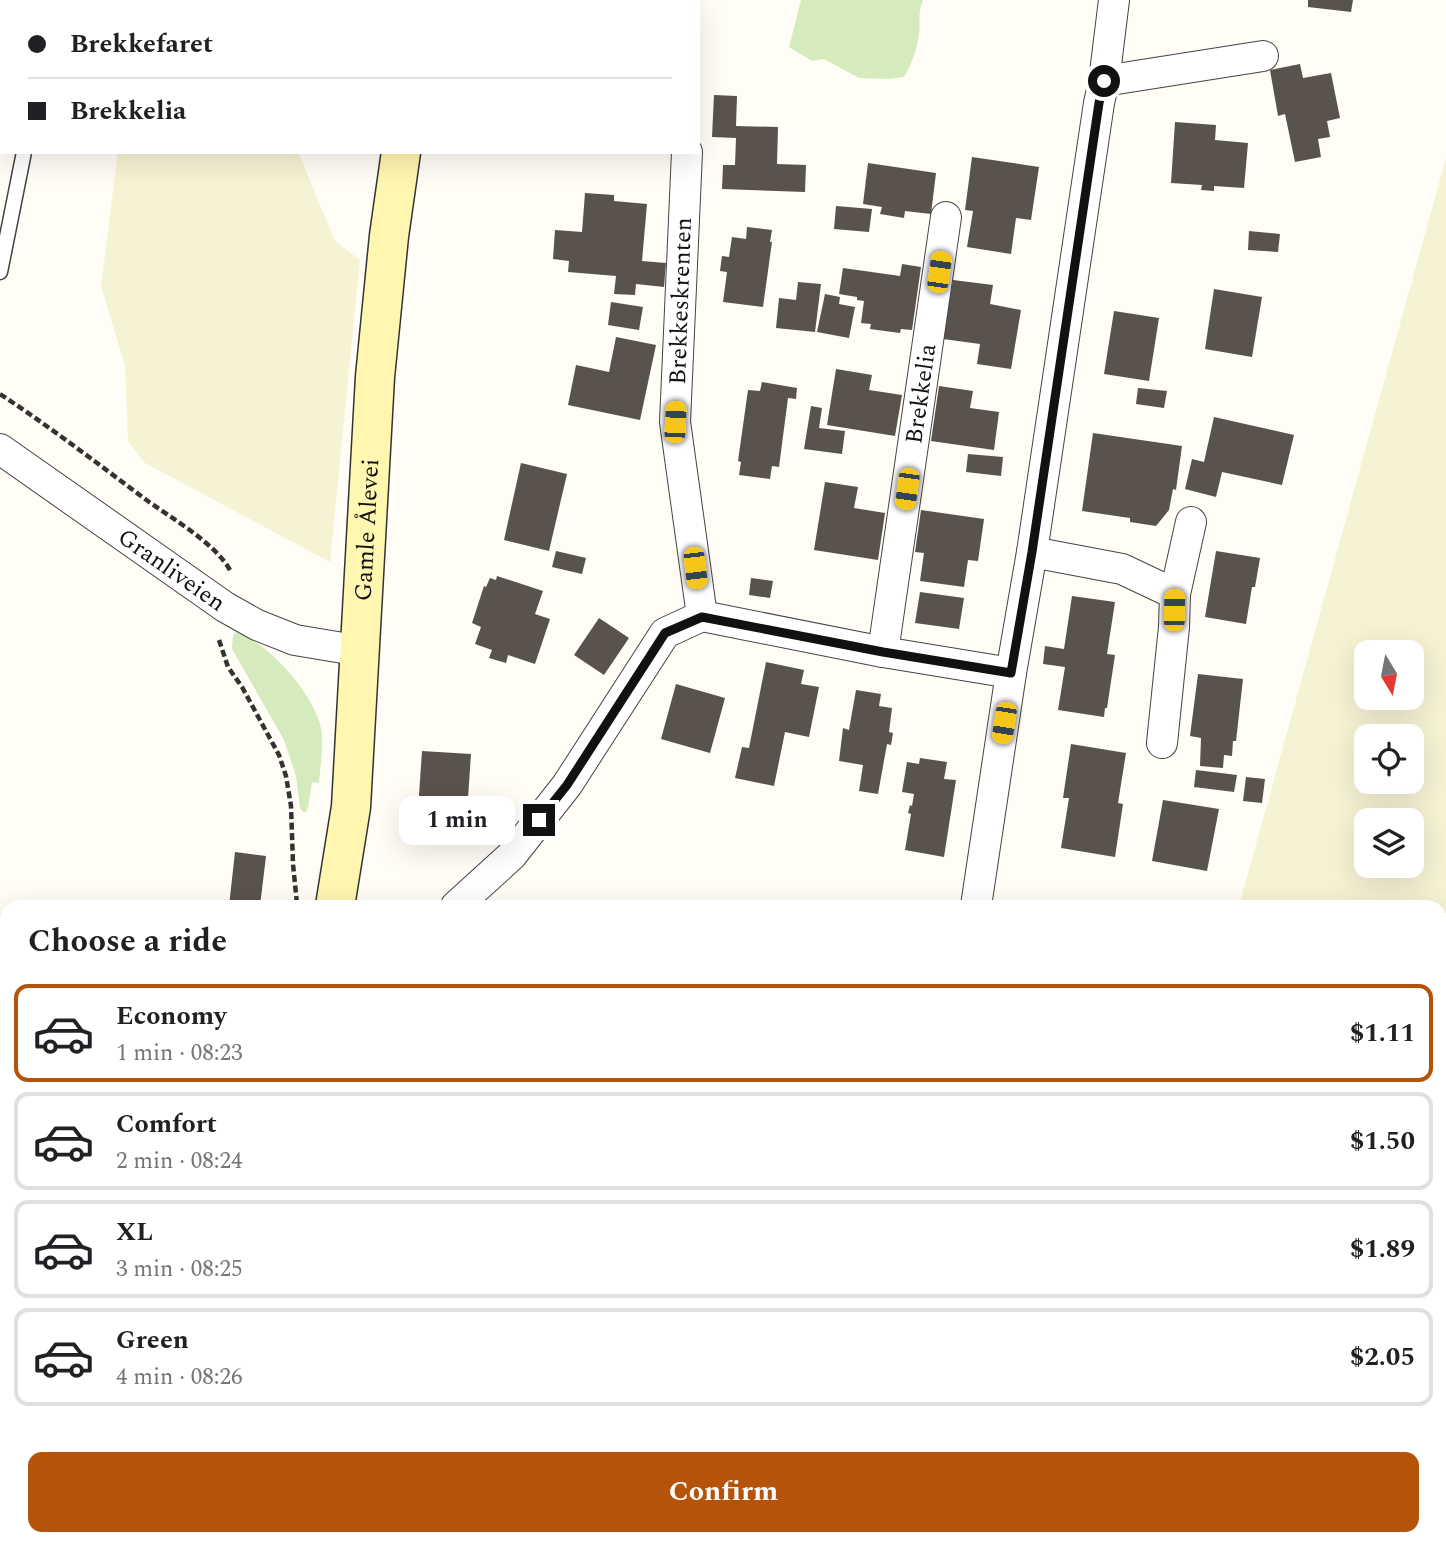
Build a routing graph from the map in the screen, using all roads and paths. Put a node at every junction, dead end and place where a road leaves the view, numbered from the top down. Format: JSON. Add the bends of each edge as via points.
{"nodes":[{"id":1,"x":1114,"y":0,"type":"edge"},
{"id":2,"x":1263,"y":56,"type":"dead end"},
{"id":3,"x":1104,"y":81,"type":"junction"},
{"id":4,"x":24,"y":154,"type":"edge"},
{"id":5,"x":401,"y":154,"type":"edge"},
{"id":6,"x":687,"y":154,"type":"edge"},
{"id":7,"x":946,"y":217,"type":"dead end"},
{"id":8,"x":1,"y":264,"type":"edge"},
{"id":9,"x":0,"y":394,"type":"edge"},
{"id":10,"x":0,"y":449,"type":"edge"},
{"id":11,"x":1191,"y":522,"type":"dead end"},
{"id":12,"x":1032,"y":552,"type":"junction"},
{"id":13,"x":234,"y":582,"type":"dead end"},
{"id":14,"x":1175,"y":594,"type":"junction"},
{"id":15,"x":702,"y":617,"type":"junction"},
{"id":16,"x":216,"y":630,"type":"dead end"},
{"id":17,"x":361,"y":651,"type":"junction"},
{"id":18,"x":883,"y":652,"type":"junction"},
{"id":19,"x":1011,"y":673,"type":"junction"},
{"id":20,"x":1163,"y":743,"type":"dead end"},
{"id":21,"x":297,"y":900,"type":"edge"},
{"id":22,"x":336,"y":900,"type":"edge"},
{"id":23,"x":463,"y":900,"type":"edge"},
{"id":24,"x":977,"y":900,"type":"edge"}],
"edges":[{"from":1,"to":3,"type":"street"},
{"from":2,"to":3,"type":"street"},
{"from":3,"to":12,"type":"street"},
{"from":4,"to":8,"type":"lane"},
{"from":5,"to":17,"type":"main road","name":"Gamle Ålevei","via":[[375,377]]},
{"from":6,"to":15,"type":"street","name":"Brekkeskrenten","via":[[675,422]]},
{"from":7,"to":18,"type":"street","name":"Brekkelia"},
{"from":9,"to":13,"type":"path","via":[[220,555]]},
{"from":10,"to":17,"type":"street","name":"Granliveien","via":[[257,625],[295,640]]},
{"from":11,"to":14,"type":"street"},
{"from":12,"to":14,"type":"street","via":[[1122,569]]},
{"from":12,"to":19,"type":"street"},
{"from":14,"to":20,"type":"street"},
{"from":15,"to":18,"type":"street"},
{"from":15,"to":23,"type":"street","via":[[665,633],[567,785],[511,856]]},
{"from":16,"to":21,"type":"path","via":[[228,667],[279,755],[286,776]]},
{"from":17,"to":22,"type":"main road","name":"Gamle Ålevei","via":[[351,807]]},
{"from":18,"to":19,"type":"street"},
{"from":19,"to":24,"type":"street"}]}
